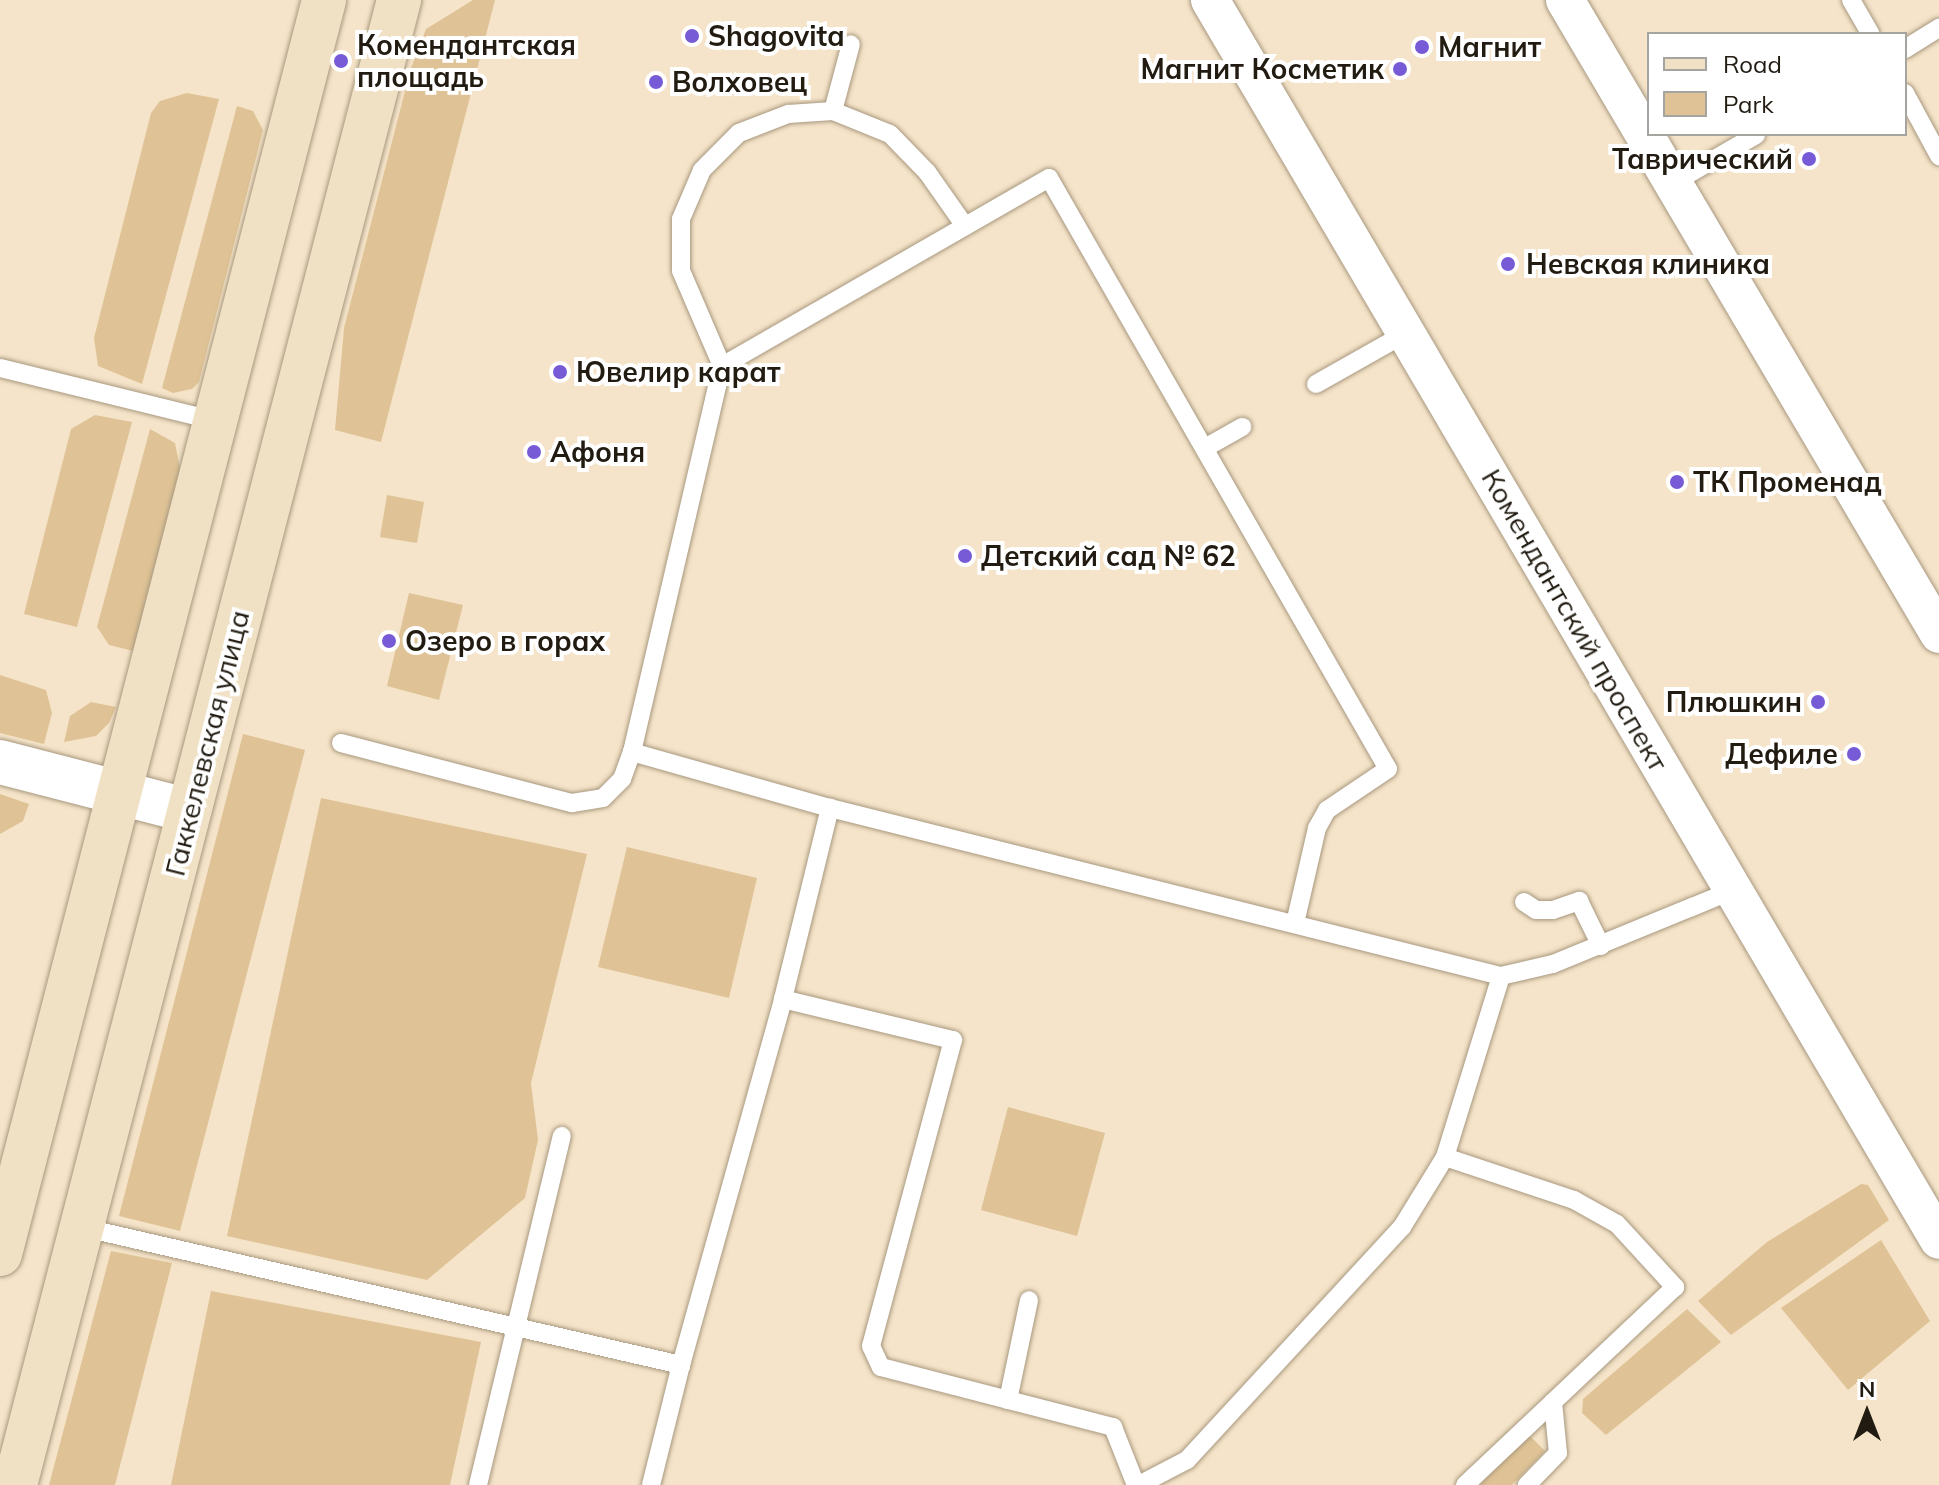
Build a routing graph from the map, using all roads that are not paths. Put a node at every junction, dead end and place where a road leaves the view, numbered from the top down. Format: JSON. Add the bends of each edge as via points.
{"nodes":[{"id":1,"x":324,"y":0,"type":"edge"},
{"id":2,"x":399,"y":0,"type":"edge"},
{"id":3,"x":1210,"y":0,"type":"edge"},
{"id":4,"x":1565,"y":0,"type":"edge"},
{"id":5,"x":1851,"y":0,"type":"edge"},
{"id":6,"x":1939,"y":28,"type":"edge"},
{"id":7,"x":1870,"y":32,"type":"edge"},
{"id":8,"x":851,"y":44,"type":"dead end"},
{"id":9,"x":1907,"y":48,"type":"edge"},
{"id":10,"x":1907,"y":97,"type":"edge"},
{"id":11,"x":833,"y":111,"type":"junction"},
{"id":12,"x":1754,"y":136,"type":"edge"},
{"id":13,"x":1939,"y":156,"type":"edge"},
{"id":14,"x":1673,"y":183,"type":"junction"},
{"id":15,"x":965,"y":226,"type":"junction"},
{"id":16,"x":1406,"y":333,"type":"junction"},
{"id":17,"x":722,"y":366,"type":"junction"},
{"id":18,"x":0,"y":368,"type":"edge"},
{"id":19,"x":1316,"y":384,"type":"dead end"},
{"id":20,"x":215,"y":421,"type":"junction"},
{"id":21,"x":1242,"y":427,"type":"dead end"},
{"id":22,"x":1205,"y":448,"type":"junction"},
{"id":23,"x":1939,"y":634,"type":"edge"},
{"id":24,"x":341,"y":743,"type":"dead end"},
{"id":25,"x":632,"y":752,"type":"junction"},
{"id":26,"x":0,"y":762,"type":"edge"},
{"id":27,"x":119,"y":793,"type":"junction"},
{"id":28,"x":830,"y":808,"type":"junction"},
{"id":29,"x":189,"y":811,"type":"junction"},
{"id":30,"x":1733,"y":890,"type":"junction"},
{"id":31,"x":1524,"y":902,"type":"dead end"},
{"id":32,"x":1295,"y":923,"type":"junction"},
{"id":33,"x":1601,"y":946,"type":"junction"},
{"id":34,"x":1501,"y":976,"type":"junction"},
{"id":35,"x":783,"y":999,"type":"junction"},
{"id":36,"x":562,"y":1136,"type":"dead end"},
{"id":37,"x":1445,"y":1157,"type":"junction"},
{"id":38,"x":81,"y":1227,"type":"junction"},
{"id":39,"x":1939,"y":1240,"type":"edge"},
{"id":40,"x":0,"y":1254,"type":"edge"},
{"id":41,"x":1029,"y":1300,"type":"dead end"},
{"id":42,"x":517,"y":1325,"type":"junction"},
{"id":43,"x":681,"y":1365,"type":"junction"},
{"id":44,"x":1008,"y":1400,"type":"junction"},
{"id":45,"x":1553,"y":1402,"type":"junction"},
{"id":46,"x":15,"y":1485,"type":"edge"},
{"id":47,"x":478,"y":1485,"type":"edge"},
{"id":48,"x":651,"y":1485,"type":"edge"},
{"id":49,"x":1137,"y":1485,"type":"edge"},
{"id":50,"x":1465,"y":1485,"type":"edge"},
{"id":51,"x":1527,"y":1485,"type":"edge"}],
"edges":[{"from":1,"to":20,"type":"main road"},
{"from":2,"to":29,"type":"main road","name":"Гаккелевская улица"},
{"from":3,"to":16,"type":"street","name":"Комендантский проспект"},
{"from":4,"to":14,"type":"street"},
{"from":5,"to":7,"type":"lane"},
{"from":6,"to":9,"type":"lane"},
{"from":8,"to":11,"type":"lane"},
{"from":10,"to":13,"type":"lane"},
{"from":11,"to":15,"type":"lane","via":[[890,134],[927,172]]},
{"from":11,"to":17,"type":"lane","via":[[788,114],[739,133],[702,170],[681,219],[681,271]]},
{"from":12,"to":14,"type":"lane"},
{"from":14,"to":23,"type":"street"},
{"from":15,"to":17,"type":"lane"},
{"from":15,"to":22,"type":"lane","via":[[1049,178]]},
{"from":16,"to":19,"type":"lane"},
{"from":16,"to":30,"type":"street","name":"Комендантский проспект"},
{"from":17,"to":25,"type":"lane"},
{"from":18,"to":20,"type":"lane"},
{"from":20,"to":27,"type":"main road"},
{"from":21,"to":22,"type":"lane"},
{"from":22,"to":32,"type":"lane","via":[[1388,769],[1327,810],[1317,828]]},
{"from":24,"to":25,"type":"lane","via":[[572,803],[603,798],[622,779]]},
{"from":25,"to":28,"type":"lane"},
{"from":26,"to":27,"type":"street"},
{"from":27,"to":29,"type":"street"},
{"from":27,"to":40,"type":"main road"},
{"from":28,"to":32,"type":"lane"},
{"from":28,"to":35,"type":"lane"},
{"from":29,"to":38,"type":"main road","name":"Гаккелевская улица"},
{"from":30,"to":33,"type":"lane"},
{"from":30,"to":39,"type":"street","name":"Комендантский проспект"},
{"from":31,"to":33,"type":"lane","via":[[1536,910],[1553,910],[1579,901]]},
{"from":32,"to":34,"type":"lane"},
{"from":33,"to":34,"type":"lane"},
{"from":34,"to":37,"type":"lane"},
{"from":35,"to":43,"type":"lane"},
{"from":35,"to":44,"type":"lane","via":[[953,1040],[871,1346],[881,1367]]},
{"from":36,"to":42,"type":"lane"},
{"from":37,"to":45,"type":"lane","via":[[1585,1206],[1617,1224],[1675,1287]]},
{"from":37,"to":49,"type":"lane","via":[[1402,1227],[1187,1460]]},
{"from":38,"to":42,"type":"lane"},
{"from":38,"to":46,"type":"main road","name":"Гаккелевская улица"},
{"from":41,"to":44,"type":"lane"},
{"from":42,"to":43,"type":"lane"},
{"from":42,"to":47,"type":"lane"},
{"from":43,"to":48,"type":"lane"},
{"from":44,"to":49,"type":"lane","via":[[1113,1427]]},
{"from":45,"to":50,"type":"lane"},
{"from":45,"to":51,"type":"lane","via":[[1558,1453]]}]}
